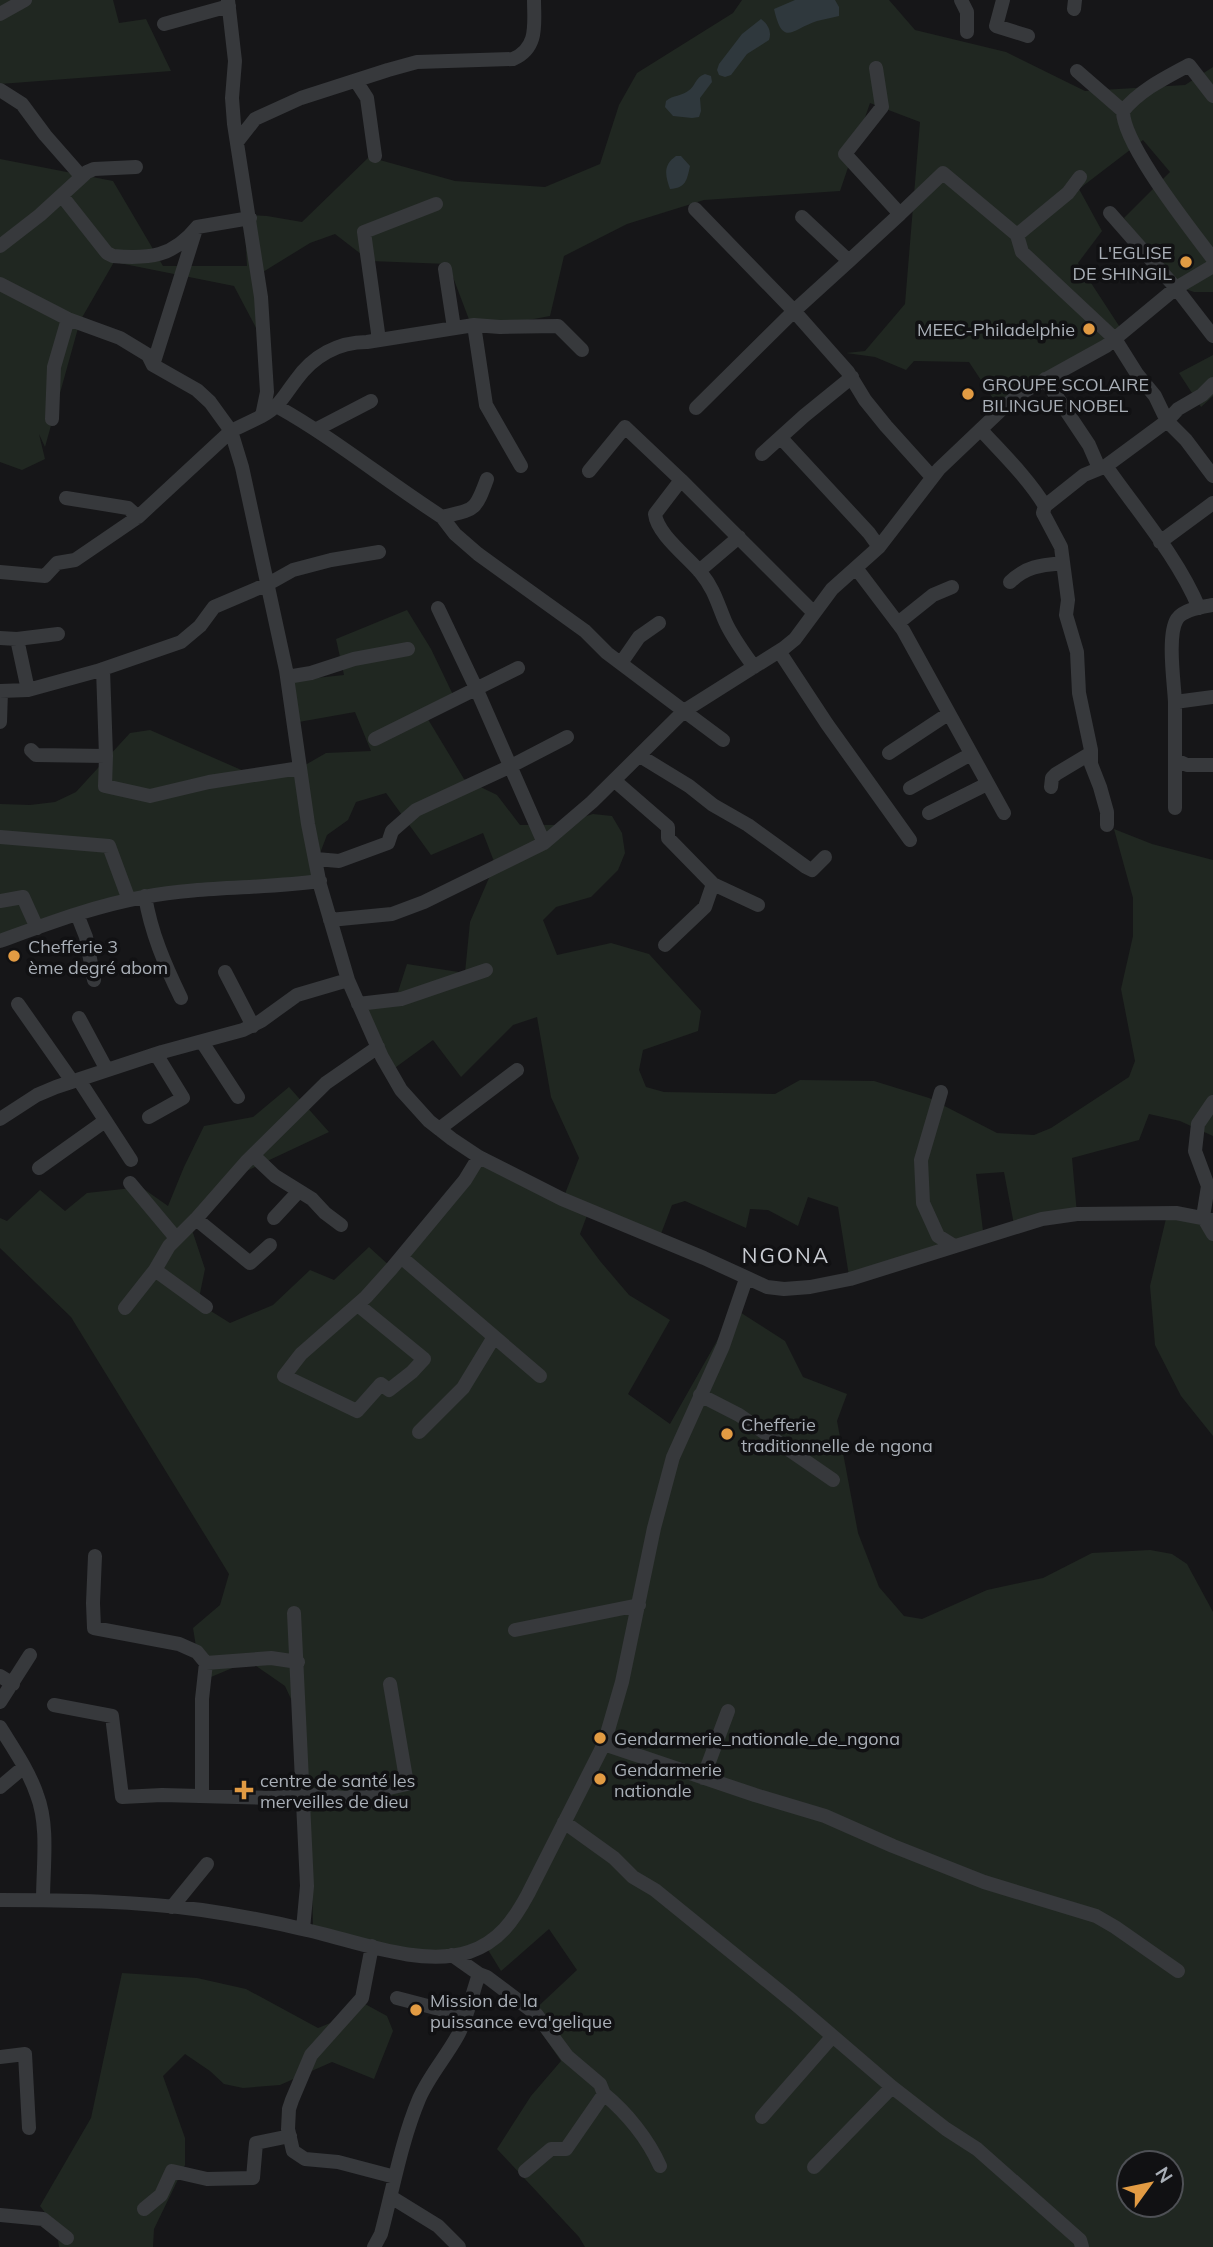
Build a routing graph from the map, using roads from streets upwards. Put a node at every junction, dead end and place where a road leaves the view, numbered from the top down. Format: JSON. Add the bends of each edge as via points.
{"nodes":[{"id":1,"x":25,"y":0,"type":"edge"},
{"id":2,"x":534,"y":0,"type":"edge"},
{"id":3,"x":961,"y":0,"type":"edge"},
{"id":4,"x":1003,"y":0,"type":"edge"},
{"id":5,"x":229,"y":3,"type":"edge"},
{"id":6,"x":0,"y":14,"type":"edge"},
{"id":7,"x":164,"y":23,"type":"dead end"},
{"id":8,"x":967,"y":32,"type":"dead end"},
{"id":9,"x":1028,"y":36,"type":"dead end"},
{"id":10,"x":876,"y":68,"type":"dead end"},
{"id":11,"x":1077,"y":71,"type":"dead end"},
{"id":12,"x":356,"y":80,"type":"junction"},
{"id":13,"x":0,"y":90,"type":"edge"},
{"id":14,"x":1213,"y":96,"type":"edge"},
{"id":15,"x":232,"y":98,"type":"junction"},
{"id":16,"x":1123,"y":111,"type":"junction"},
{"id":17,"x":255,"y":119,"type":"junction"},
{"id":18,"x":237,"y":142,"type":"junction"},
{"id":19,"x":375,"y":156,"type":"dead end"},
{"id":20,"x":136,"y":167,"type":"dead end"},
{"id":21,"x":82,"y":176,"type":"junction"},
{"id":22,"x":1080,"y":177,"type":"dead end"},
{"id":23,"x":62,"y":196,"type":"junction"},
{"id":24,"x":436,"y":204,"type":"dead end"},
{"id":25,"x":695,"y":209,"type":"dead end"},
{"id":26,"x":1111,"y":213,"type":"dead end"},
{"id":27,"x":900,"y":214,"type":"junction"},
{"id":28,"x":802,"y":217,"type":"dead end"},
{"id":29,"x":250,"y":218,"type":"junction"},
{"id":30,"x":197,"y":227,"type":"junction"},
{"id":31,"x":1017,"y":235,"type":"junction"},
{"id":32,"x":0,"y":246,"type":"edge"},
{"id":33,"x":1213,"y":259,"type":"edge"},
{"id":34,"x":849,"y":261,"type":"junction"},
{"id":35,"x":1213,"y":266,"type":"edge"},
{"id":36,"x":445,"y":269,"type":"dead end"},
{"id":37,"x":0,"y":284,"type":"edge"},
{"id":38,"x":1177,"y":288,"type":"junction"},
{"id":39,"x":794,"y":310,"type":"junction"},
{"id":40,"x":68,"y":318,"type":"junction"},
{"id":41,"x":474,"y":325,"type":"junction"},
{"id":42,"x":454,"y":328,"type":"junction"},
{"id":43,"x":1213,"y":336,"type":"edge"},
{"id":44,"x":1115,"y":339,"type":"junction"},
{"id":45,"x":379,"y":340,"type":"junction"},
{"id":46,"x":582,"y":350,"type":"dead end"},
{"id":47,"x":153,"y":365,"type":"junction"},
{"id":48,"x":852,"y":377,"type":"junction"},
{"id":49,"x":1045,"y":379,"type":"junction"},
{"id":50,"x":1213,"y":384,"type":"edge"},
{"id":51,"x":371,"y":401,"type":"dead end"},
{"id":52,"x":278,"y":407,"type":"junction"},
{"id":53,"x":696,"y":408,"type":"dead end"},
{"id":54,"x":262,"y":416,"type":"junction"},
{"id":55,"x":52,"y":419,"type":"dead end"},
{"id":56,"x":1167,"y":421,"type":"junction"},
{"id":57,"x":317,"y":429,"type":"junction"},
{"id":58,"x":981,"y":430,"type":"junction"},
{"id":59,"x":231,"y":431,"type":"junction"},
{"id":60,"x":781,"y":438,"type":"junction"},
{"id":61,"x":762,"y":454,"type":"dead end"},
{"id":62,"x":520,"y":466,"type":"dead end"},
{"id":63,"x":1102,"y":467,"type":"junction"},
{"id":64,"x":589,"y":471,"type":"dead end"},
{"id":65,"x":1213,"y":476,"type":"edge"},
{"id":66,"x":932,"y":477,"type":"junction"},
{"id":67,"x":487,"y":479,"type":"dead end"},
{"id":68,"x":681,"y":480,"type":"junction"},
{"id":69,"x":66,"y":498,"type":"dead end"},
{"id":70,"x":1213,"y":503,"type":"edge"},
{"id":71,"x":1045,"y":506,"type":"junction"},
{"id":72,"x":138,"y":517,"type":"junction"},
{"id":73,"x":442,"y":517,"type":"junction"},
{"id":74,"x":739,"y":537,"type":"junction"},
{"id":75,"x":1160,"y":542,"type":"junction"},
{"id":76,"x":879,"y":547,"type":"junction"},
{"id":77,"x":379,"y":552,"type":"dead end"},
{"id":78,"x":1063,"y":563,"type":"junction"},
{"id":79,"x":856,"y":568,"type":"junction"},
{"id":80,"x":699,"y":571,"type":"junction"},
{"id":81,"x":0,"y":572,"type":"edge"},
{"id":82,"x":1010,"y":582,"type":"dead end"},
{"id":83,"x":268,"y":584,"type":"junction"},
{"id":84,"x":952,"y":587,"type":"dead end"},
{"id":85,"x":1206,"y":606,"type":"edge"},
{"id":86,"x":438,"y":608,"type":"dead end"},
{"id":87,"x":814,"y":612,"type":"junction"},
{"id":88,"x":898,"y":622,"type":"junction"},
{"id":89,"x":659,"y":623,"type":"dead end"},
{"id":90,"x":58,"y":634,"type":"dead end"},
{"id":91,"x":0,"y":638,"type":"edge"},
{"id":92,"x":17,"y":639,"type":"junction"},
{"id":93,"x":408,"y":649,"type":"dead end"},
{"id":94,"x":779,"y":651,"type":"junction"},
{"id":95,"x":621,"y":663,"type":"junction"},
{"id":96,"x":754,"y":667,"type":"junction"},
{"id":97,"x":517,"y":668,"type":"dead end"},
{"id":98,"x":103,"y":669,"type":"junction"},
{"id":99,"x":287,"y":677,"type":"junction"},
{"id":100,"x":476,"y":688,"type":"junction"},
{"id":101,"x":28,"y":690,"type":"junction"},
{"id":102,"x":0,"y":691,"type":"edge"},
{"id":103,"x":1213,"y":697,"type":"edge"},
{"id":104,"x":1175,"y":702,"type":"junction"},
{"id":105,"x":684,"y":711,"type":"junction"},
{"id":106,"x":948,"y":714,"type":"junction"},
{"id":107,"x":0,"y":722,"type":"edge"},
{"id":108,"x":567,"y":737,"type":"dead end"},
{"id":109,"x":375,"y":739,"type":"dead end"},
{"id":110,"x":723,"y":740,"type":"dead end"},
{"id":111,"x":31,"y":750,"type":"dead end"},
{"id":112,"x":889,"y":753,"type":"dead end"},
{"id":113,"x":1091,"y":753,"type":"junction"},
{"id":114,"x":971,"y":754,"type":"junction"},
{"id":115,"x":106,"y":756,"type":"junction"},
{"id":116,"x":640,"y":756,"type":"junction"},
{"id":117,"x":1176,"y":760,"type":"junction"},
{"id":118,"x":1213,"y":765,"type":"edge"},
{"id":119,"x":511,"y":766,"type":"junction"},
{"id":120,"x":300,"y":768,"type":"junction"},
{"id":121,"x":615,"y":781,"type":"junction"},
{"id":122,"x":987,"y":784,"type":"junction"},
{"id":123,"x":1051,"y":787,"type":"dead end"},
{"id":124,"x":910,"y":788,"type":"dead end"},
{"id":125,"x":1175,"y":808,"type":"dead end"},
{"id":126,"x":929,"y":813,"type":"dead end"},
{"id":127,"x":1004,"y":813,"type":"dead end"},
{"id":128,"x":1107,"y":825,"type":"dead end"},
{"id":129,"x":0,"y":838,"type":"edge"},
{"id":130,"x":910,"y":840,"type":"dead end"},
{"id":131,"x":544,"y":843,"type":"junction"},
{"id":132,"x":825,"y":857,"type":"dead end"},
{"id":133,"x":316,"y":859,"type":"junction"},
{"id":134,"x":320,"y":881,"type":"junction"},
{"id":135,"x":713,"y":884,"type":"junction"},
{"id":136,"x":145,"y":896,"type":"junction"},
{"id":137,"x":129,"y":900,"type":"junction"},
{"id":138,"x":0,"y":901,"type":"edge"},
{"id":139,"x":758,"y":905,"type":"dead end"},
{"id":140,"x":77,"y":914,"type":"junction"},
{"id":141,"x":330,"y":920,"type":"junction"},
{"id":142,"x":37,"y":928,"type":"junction"},
{"id":143,"x":0,"y":941,"type":"edge"},
{"id":144,"x":666,"y":945,"type":"dead end"},
{"id":145,"x":486,"y":970,"type":"dead end"},
{"id":146,"x":225,"y":972,"type":"dead end"},
{"id":147,"x":94,"y":980,"type":"dead end"},
{"id":148,"x":348,"y":980,"type":"junction"},
{"id":149,"x":181,"y":998,"type":"dead end"},
{"id":150,"x":18,"y":1004,"type":"dead end"},
{"id":151,"x":358,"y":1004,"type":"junction"},
{"id":152,"x":79,"y":1018,"type":"dead end"},
{"id":153,"x":253,"y":1026,"type":"junction"},
{"id":154,"x":202,"y":1042,"type":"junction"},
{"id":155,"x":378,"y":1047,"type":"junction"},
{"id":156,"x":156,"y":1054,"type":"junction"},
{"id":157,"x":107,"y":1070,"type":"junction"},
{"id":158,"x":517,"y":1070,"type":"dead end"},
{"id":159,"x":76,"y":1081,"type":"junction"},
{"id":160,"x":941,"y":1092,"type":"dead end"},
{"id":161,"x":238,"y":1097,"type":"dead end"},
{"id":162,"x":1213,"y":1102,"type":"edge"},
{"id":163,"x":149,"y":1117,"type":"dead end"},
{"id":164,"x":0,"y":1119,"type":"edge"},
{"id":165,"x":105,"y":1121,"type":"junction"},
{"id":166,"x":439,"y":1129,"type":"junction"},
{"id":167,"x":253,"y":1155,"type":"junction"},
{"id":168,"x":479,"y":1157,"type":"junction"},
{"id":169,"x":131,"y":1160,"type":"dead end"},
{"id":170,"x":39,"y":1168,"type":"dead end"},
{"id":171,"x":130,"y":1183,"type":"dead end"},
{"id":172,"x":299,"y":1191,"type":"junction"},
{"id":173,"x":274,"y":1218,"type":"dead end"},
{"id":174,"x":1208,"y":1218,"type":"edge"},
{"id":175,"x":196,"y":1219,"type":"junction"},
{"id":176,"x":341,"y":1225,"type":"dead end"},
{"id":177,"x":1213,"y":1234,"type":"edge"},
{"id":178,"x":176,"y":1238,"type":"junction"},
{"id":179,"x":270,"y":1245,"type":"dead end"},
{"id":180,"x":954,"y":1246,"type":"junction"},
{"id":181,"x":401,"y":1257,"type":"junction"},
{"id":182,"x":155,"y":1270,"type":"junction"},
{"id":183,"x":746,"y":1279,"type":"junction"},
{"id":184,"x":358,"y":1305,"type":"junction"},
{"id":185,"x":206,"y":1307,"type":"dead end"},
{"id":186,"x":125,"y":1308,"type":"dead end"},
{"id":187,"x":494,"y":1337,"type":"junction"},
{"id":188,"x":540,"y":1376,"type":"dead end"},
{"id":189,"x":701,"y":1395,"type":"junction"},
{"id":190,"x":419,"y":1432,"type":"dead end"},
{"id":191,"x":833,"y":1480,"type":"dead end"},
{"id":192,"x":95,"y":1556,"type":"dead end"},
{"id":193,"x":639,"y":1605,"type":"junction"},
{"id":194,"x":294,"y":1613,"type":"dead end"},
{"id":195,"x":515,"y":1630,"type":"dead end"},
{"id":196,"x":30,"y":1654,"type":"dead end"},
{"id":197,"x":298,"y":1662,"type":"junction"},
{"id":198,"x":206,"y":1663,"type":"junction"},
{"id":199,"x":6,"y":1680,"type":"edge"},
{"id":200,"x":390,"y":1684,"type":"dead end"},
{"id":201,"x":0,"y":1702,"type":"edge"},
{"id":202,"x":54,"y":1705,"type":"dead end"},
{"id":203,"x":728,"y":1711,"type":"dead end"},
{"id":204,"x":0,"y":1727,"type":"edge"},
{"id":205,"x":604,"y":1744,"type":"junction"},
{"id":206,"x":24,"y":1767,"type":"junction"},
{"id":207,"x":703,"y":1778,"type":"junction"},
{"id":208,"x":0,"y":1787,"type":"edge"},
{"id":209,"x":302,"y":1794,"type":"junction"},
{"id":210,"x":202,"y":1796,"type":"junction"},
{"id":211,"x":565,"y":1822,"type":"junction"},
{"id":212,"x":207,"y":1864,"type":"dead end"},
{"id":213,"x":0,"y":1900,"type":"edge"},
{"id":214,"x":43,"y":1900,"type":"junction"},
{"id":215,"x":172,"y":1907,"type":"junction"},
{"id":216,"x":303,"y":1929,"type":"junction"},
{"id":217,"x":372,"y":1946,"type":"junction"},
{"id":218,"x":452,"y":1955,"type":"junction"},
{"id":219,"x":1178,"y":1970,"type":"dead end"},
{"id":220,"x":479,"y":1974,"type":"junction"},
{"id":221,"x":397,"y":1998,"type":"dead end"},
{"id":222,"x":466,"y":2016,"type":"junction"},
{"id":223,"x":832,"y":2037,"type":"junction"},
{"id":224,"x":0,"y":2057,"type":"edge"},
{"id":225,"x":892,"y":2087,"type":"junction"},
{"id":226,"x":604,"y":2094,"type":"junction"},
{"id":227,"x":762,"y":2117,"type":"dead end"},
{"id":228,"x":29,"y":2127,"type":"dead end"},
{"id":229,"x":290,"y":2136,"type":"junction"},
{"id":230,"x":660,"y":2166,"type":"dead end"},
{"id":231,"x":814,"y":2167,"type":"dead end"},
{"id":232,"x":525,"y":2171,"type":"dead end"},
{"id":233,"x":395,"y":2177,"type":"junction"},
{"id":234,"x":391,"y":2197,"type":"junction"},
{"id":235,"x":144,"y":2209,"type":"dead end"},
{"id":236,"x":0,"y":2215,"type":"edge"},
{"id":237,"x":67,"y":2238,"type":"dead end"},
{"id":238,"x":374,"y":2247,"type":"edge"},
{"id":239,"x":459,"y":2247,"type":"edge"},
{"id":240,"x":1082,"y":2247,"type":"edge"}],
"edges":[{"from":1,"to":6,"type":"street"},
{"from":2,"to":12,"type":"street","via":[[534,29],[529,49],[521,55],[417,62]]},
{"from":3,"to":8,"type":"street","via":[[967,12]]},
{"from":4,"to":9,"type":"street","via":[[996,26]]},
{"from":5,"to":7,"type":"street"},
{"from":5,"to":15,"type":"street","via":[[235,61]]},
{"from":10,"to":27,"type":"street","via":[[882,107],[845,154]]},
{"from":11,"to":16,"type":"street"},
{"from":12,"to":17,"type":"street"},
{"from":12,"to":19,"type":"street","via":[[367,98]]},
{"from":13,"to":21,"type":"street","via":[[22,104]]},
{"from":14,"to":16,"type":"street","via":[[1189,65],[1147,89]]},
{"from":15,"to":17,"type":"street"},
{"from":15,"to":18,"type":"street"},
{"from":16,"to":33,"type":"street","via":[[1144,163]]},
{"from":17,"to":18,"type":"street"},
{"from":18,"to":29,"type":"street"},
{"from":20,"to":21,"type":"street","via":[[94,169]]},
{"from":21,"to":23,"type":"street"},
{"from":22,"to":31,"type":"street","via":[[1068,193]]},
{"from":23,"to":30,"type":"street","via":[[113,256],[160,256],[186,241]]},
{"from":23,"to":32,"type":"street"},
{"from":24,"to":45,"type":"street","via":[[364,232]]},
{"from":25,"to":39,"type":"street"},
{"from":26,"to":38,"type":"street"},
{"from":27,"to":31,"type":"street","via":[[943,173]]},
{"from":27,"to":34,"type":"street"},
{"from":28,"to":34,"type":"street"},
{"from":29,"to":30,"type":"street"},
{"from":29,"to":54,"type":"street","via":[[267,392]]},
{"from":30,"to":47,"type":"street"},
{"from":31,"to":44,"type":"street","via":[[1023,252]]},
{"from":34,"to":39,"type":"street"},
{"from":35,"to":38,"type":"street"},
{"from":36,"to":42,"type":"street"},
{"from":37,"to":40,"type":"street"},
{"from":38,"to":43,"type":"street"},
{"from":38,"to":44,"type":"street"},
{"from":39,"to":48,"type":"street"},
{"from":39,"to":53,"type":"street"},
{"from":40,"to":47,"type":"street","via":[[120,338],[148,355]]},
{"from":40,"to":55,"type":"street","via":[[54,367]]},
{"from":41,"to":42,"type":"street"},
{"from":41,"to":46,"type":"street","via":[[558,326]]},
{"from":41,"to":62,"type":"street","via":[[486,405]]},
{"from":42,"to":45,"type":"street"},
{"from":44,"to":49,"type":"street"},
{"from":44,"to":56,"type":"street"},
{"from":45,"to":52,"type":"street","via":[[338,346],[319,357],[301,373]]},
{"from":47,"to":59,"type":"street","via":[[197,390]]},
{"from":48,"to":60,"type":"street"},
{"from":48,"to":66,"type":"street","via":[[865,400]]},
{"from":49,"to":58,"type":"street","via":[[1019,394]]},
{"from":49,"to":63,"type":"street"},
{"from":50,"to":56,"type":"street"},
{"from":51,"to":57,"type":"street"},
{"from":52,"to":54,"type":"street"},
{"from":52,"to":57,"type":"street"},
{"from":54,"to":59,"type":"street"},
{"from":56,"to":63,"type":"street"},
{"from":56,"to":65,"type":"street"},
{"from":57,"to":73,"type":"street"},
{"from":58,"to":66,"type":"street"},
{"from":58,"to":71,"type":"street","via":[[1021,472]]},
{"from":59,"to":72,"type":"street"},
{"from":59,"to":83,"type":"street"},
{"from":60,"to":61,"type":"street"},
{"from":60,"to":76,"type":"street"},
{"from":63,"to":71,"type":"street"},
{"from":63,"to":75,"type":"street"},
{"from":64,"to":68,"type":"street","via":[[625,427]]},
{"from":66,"to":76,"type":"street"},
{"from":67,"to":73,"type":"street","via":[[474,508]]},
{"from":68,"to":74,"type":"street"},
{"from":68,"to":80,"type":"street","via":[[655,519]]},
{"from":69,"to":72,"type":"street","via":[[128,508]]},
{"from":70,"to":75,"type":"street"},
{"from":71,"to":78,"type":"street","via":[[1043,513],[1061,547]]},
{"from":72,"to":81,"type":"street","via":[[75,560],[57,564],[46,576]]},
{"from":73,"to":95,"type":"street","via":[[478,554],[585,631]]},
{"from":74,"to":80,"type":"street"},
{"from":74,"to":87,"type":"street"},
{"from":75,"to":85,"type":"street"},
{"from":76,"to":79,"type":"street"},
{"from":77,"to":83,"type":"street","via":[[293,570]]},
{"from":78,"to":82,"type":"street","via":[[1032,566]]},
{"from":78,"to":113,"type":"street","via":[[1066,615],[1077,652],[1079,693]]},
{"from":79,"to":87,"type":"street"},
{"from":79,"to":88,"type":"street"},
{"from":80,"to":96,"type":"street"},
{"from":83,"to":98,"type":"street","via":[[214,607],[181,642]]},
{"from":83,"to":99,"type":"street"},
{"from":84,"to":88,"type":"street","via":[[933,595]]},
{"from":85,"to":104,"type":"street","via":[[1182,615],[1174,628]]},
{"from":86,"to":100,"type":"street"},
{"from":87,"to":94,"type":"street","via":[[795,639]]},
{"from":88,"to":106,"type":"street"},
{"from":89,"to":95,"type":"street","via":[[639,637]]},
{"from":90,"to":92,"type":"street"},
{"from":91,"to":92,"type":"street"},
{"from":92,"to":101,"type":"street"},
{"from":93,"to":99,"type":"street"},
{"from":94,"to":96,"type":"street"},
{"from":94,"to":130,"type":"street"},
{"from":95,"to":105,"type":"street"},
{"from":96,"to":105,"type":"street"},
{"from":97,"to":100,"type":"street"},
{"from":98,"to":101,"type":"street"},
{"from":98,"to":115,"type":"street"},
{"from":99,"to":120,"type":"street"},
{"from":100,"to":109,"type":"street"},
{"from":100,"to":119,"type":"street"},
{"from":101,"to":102,"type":"street"},
{"from":102,"to":107,"type":"street"},
{"from":103,"to":104,"type":"street"},
{"from":104,"to":117,"type":"street"},
{"from":105,"to":110,"type":"street"},
{"from":105,"to":116,"type":"street"},
{"from":106,"to":112,"type":"street"},
{"from":106,"to":114,"type":"street"},
{"from":108,"to":119,"type":"street"},
{"from":111,"to":115,"type":"street","via":[[36,755]]},
{"from":113,"to":123,"type":"street","via":[[1056,774]]},
{"from":113,"to":128,"type":"street"},
{"from":114,"to":122,"type":"street"},
{"from":114,"to":124,"type":"street"},
{"from":115,"to":120,"type":"street","via":[[105,786],[150,796]]},
{"from":116,"to":121,"type":"street"},
{"from":116,"to":132,"type":"street","via":[[806,867],[812,870]]},
{"from":117,"to":118,"type":"street"},
{"from":117,"to":125,"type":"street"},
{"from":119,"to":131,"type":"street"},
{"from":119,"to":133,"type":"street","via":[[416,810],[392,831],[388,843],[339,861]]},
{"from":120,"to":133,"type":"street"},
{"from":121,"to":131,"type":"street"},
{"from":121,"to":135,"type":"street","via":[[668,827],[668,838]]},
{"from":122,"to":126,"type":"street"},
{"from":122,"to":127,"type":"street"},
{"from":129,"to":137,"type":"street","via":[[109,846]]},
{"from":131,"to":141,"type":"street","via":[[392,914]]},
{"from":133,"to":134,"type":"street"},
{"from":134,"to":136,"type":"street"},
{"from":134,"to":141,"type":"street"},
{"from":135,"to":139,"type":"street"},
{"from":135,"to":144,"type":"street","via":[[705,907]]},
{"from":136,"to":137,"type":"street"},
{"from":136,"to":149,"type":"street","via":[[149,922]]},
{"from":137,"to":140,"type":"street"},
{"from":138,"to":142,"type":"street","via":[[23,897]]},
{"from":140,"to":142,"type":"street"},
{"from":140,"to":147,"type":"street"},
{"from":141,"to":148,"type":"street"},
{"from":142,"to":143,"type":"street"},
{"from":145,"to":151,"type":"street","via":[[401,999]]},
{"from":146,"to":153,"type":"street"},
{"from":148,"to":151,"type":"street"},
{"from":148,"to":153,"type":"street","via":[[297,995]]},
{"from":150,"to":159,"type":"street"},
{"from":151,"to":155,"type":"street"},
{"from":152,"to":157,"type":"street"},
{"from":153,"to":154,"type":"street"},
{"from":154,"to":156,"type":"street"},
{"from":154,"to":161,"type":"street"},
{"from":155,"to":166,"type":"street","via":[[401,1090]]},
{"from":155,"to":167,"type":"street","via":[[326,1083]]},
{"from":156,"to":157,"type":"street"},
{"from":156,"to":163,"type":"street","via":[[183,1098]]},
{"from":157,"to":159,"type":"street"},
{"from":158,"to":166,"type":"street"},
{"from":159,"to":164,"type":"street","via":[[37,1095]]},
{"from":159,"to":165,"type":"street"},
{"from":160,"to":180,"type":"street","via":[[921,1160],[923,1203],[937,1236]]},
{"from":162,"to":174,"type":"street","via":[[1196,1132],[1195,1151],[1208,1186]]},
{"from":165,"to":169,"type":"street"},
{"from":165,"to":170,"type":"street"},
{"from":166,"to":168,"type":"street"},
{"from":167,"to":172,"type":"street","via":[[275,1177]]},
{"from":167,"to":175,"type":"street"},
{"from":168,"to":181,"type":"street"},
{"from":168,"to":183,"type":"street","via":[[562,1199]]},
{"from":171,"to":178,"type":"street"},
{"from":172,"to":173,"type":"street"},
{"from":172,"to":176,"type":"street"},
{"from":174,"to":177,"type":"street"},
{"from":174,"to":180,"type":"street","via":[[1176,1213],[1066,1216]]},
{"from":175,"to":178,"type":"street"},
{"from":175,"to":179,"type":"street","via":[[250,1263]]},
{"from":178,"to":182,"type":"street"},
{"from":180,"to":183,"type":"street","via":[[870,1274],[810,1287],[766,1287]]},
{"from":181,"to":184,"type":"street"},
{"from":181,"to":187,"type":"street"},
{"from":182,"to":185,"type":"street"},
{"from":182,"to":186,"type":"street"},
{"from":183,"to":189,"type":"street"},
{"from":184,"to":184,"type":"street","via":[[301,1354],[284,1377],[357,1411],[381,1384],[389,1390],[424,1359]]},
{"from":187,"to":188,"type":"street"},
{"from":187,"to":190,"type":"street","via":[[463,1388]]},
{"from":189,"to":191,"type":"street","via":[[739,1415]]},
{"from":189,"to":193,"type":"street","via":[[669,1469]]},
{"from":192,"to":198,"type":"street","via":[[94,1628],[179,1644],[197,1652]]},
{"from":193,"to":195,"type":"street"},
{"from":193,"to":205,"type":"street"},
{"from":194,"to":197,"type":"street"},
{"from":196,"to":199,"type":"street"},
{"from":197,"to":198,"type":"street","via":[[271,1658]]},
{"from":197,"to":209,"type":"street"},
{"from":198,"to":210,"type":"street"},
{"from":199,"to":201,"type":"street"},
{"from":200,"to":209,"type":"street","via":[[407,1784],[345,1798]]},
{"from":202,"to":210,"type":"street","via":[[111,1716],[122,1797]]},
{"from":203,"to":207,"type":"street"},
{"from":204,"to":206,"type":"street"},
{"from":205,"to":207,"type":"street"},
{"from":205,"to":211,"type":"street"},
{"from":206,"to":208,"type":"street"},
{"from":206,"to":214,"type":"street","via":[[41,1810]]},
{"from":207,"to":219,"type":"street","via":[[825,1816],[984,1882],[1096,1916]]},
{"from":209,"to":210,"type":"street"},
{"from":209,"to":216,"type":"street","via":[[307,1886]]},
{"from":211,"to":218,"type":"street","via":[[505,1929],[489,1943]]},
{"from":211,"to":223,"type":"street"},
{"from":212,"to":215,"type":"street"},
{"from":213,"to":214,"type":"street"},
{"from":214,"to":215,"type":"street"},
{"from":215,"to":216,"type":"street"},
{"from":216,"to":217,"type":"street"},
{"from":217,"to":218,"type":"street","via":[[427,1956]]},
{"from":217,"to":229,"type":"street","via":[[362,1998],[314,2052],[306,2068],[289,2109]]},
{"from":218,"to":220,"type":"street"},
{"from":220,"to":222,"type":"street"},
{"from":220,"to":226,"type":"street","via":[[536,2014],[567,2056],[600,2084]]},
{"from":221,"to":222,"type":"street"},
{"from":222,"to":233,"type":"street","via":[[425,2086]]},
{"from":223,"to":225,"type":"street"},
{"from":223,"to":227,"type":"street"},
{"from":224,"to":228,"type":"street","via":[[25,2054]]},
{"from":225,"to":231,"type":"street"},
{"from":225,"to":240,"type":"street","via":[[977,2149],[1080,2240]]},
{"from":226,"to":230,"type":"street","via":[[617,2104]]},
{"from":226,"to":232,"type":"street","via":[[566,2149],[551,2149]]},
{"from":229,"to":233,"type":"street","via":[[293,2151],[305,2159],[338,2162]]},
{"from":229,"to":235,"type":"street","via":[[256,2143],[253,2178],[207,2179],[172,2171],[162,2195]]},
{"from":233,"to":234,"type":"street"},
{"from":234,"to":238,"type":"street"},
{"from":234,"to":239,"type":"street","via":[[438,2226]]},
{"from":236,"to":237,"type":"street","via":[[43,2219]]}]}
